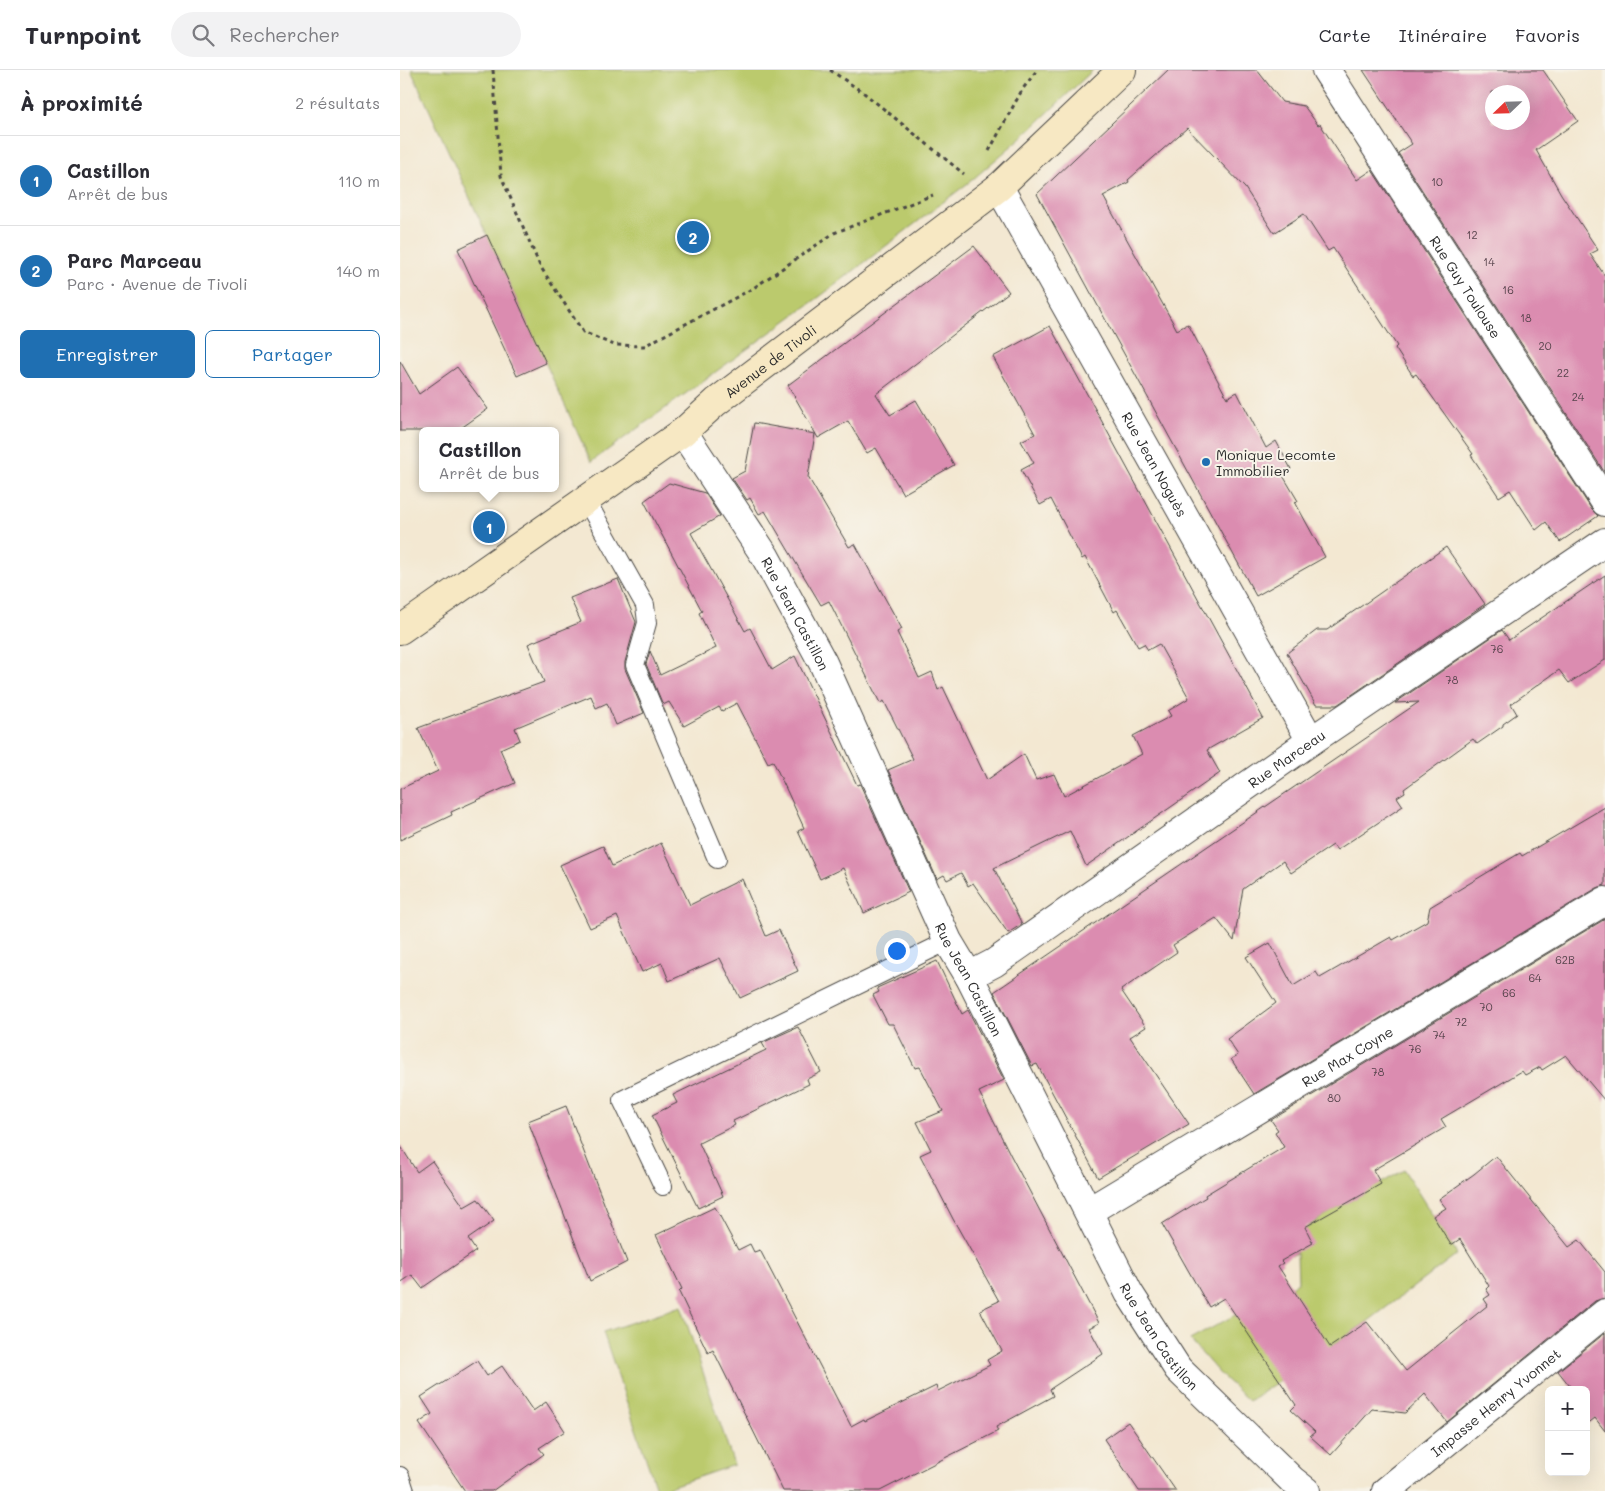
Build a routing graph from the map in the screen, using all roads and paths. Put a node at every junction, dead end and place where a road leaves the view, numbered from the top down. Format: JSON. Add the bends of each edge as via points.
{"nodes":[{"id":1,"x":493,"y":70,"type":"edge"},
{"id":2,"x":830,"y":70,"type":"edge"},
{"id":3,"x":1037,"y":70,"type":"edge"},
{"id":4,"x":1122,"y":70,"type":"edge"},
{"id":5,"x":1326,"y":70,"type":"edge"},
{"id":6,"x":986,"y":156,"type":"dead end"},
{"id":7,"x":964,"y":174,"type":"dead end"},
{"id":8,"x":999,"y":186,"type":"junction"},
{"id":9,"x":935,"y":194,"type":"dead end"},
{"id":10,"x":683,"y":432,"type":"junction"},
{"id":11,"x":586,"y":500,"type":"junction"},
{"id":12,"x":1605,"y":502,"type":"edge"},
{"id":13,"x":1605,"y":542,"type":"edge"},
{"id":14,"x":400,"y":630,"type":"edge"},
{"id":15,"x":1311,"y":741,"type":"junction"},
{"id":16,"x":717,"y":859,"type":"dead end"},
{"id":17,"x":1605,"y":901,"type":"edge"},
{"id":18,"x":948,"y":941,"type":"junction"},
{"id":19,"x":969,"y":976,"type":"junction"},
{"id":20,"x":663,"y":1186,"type":"dead end"},
{"id":21,"x":1089,"y":1211,"type":"junction"},
{"id":22,"x":1605,"y":1313,"type":"edge"},
{"id":23,"x":400,"y":1476,"type":"edge"},
{"id":24,"x":405,"y":1491,"type":"edge"},
{"id":25,"x":1306,"y":1491,"type":"edge"},
{"id":26,"x":1386,"y":1491,"type":"edge"}],
"edges":[{"from":1,"to":9,"type":"path","via":[[501,176],[540,266],[583,332],[614,345],[644,346],[752,289],[834,233]]},
{"from":2,"to":7,"type":"path","via":[[864,93]]},
{"from":3,"to":6,"type":"path","via":[[1022,90]]},
{"from":4,"to":8,"type":"street","name":"Avenue de Tivoli"},
{"from":5,"to":12,"type":"street","name":"Rue Guy Toulouse"},
{"from":8,"to":10,"type":"street","name":"Avenue de Tivoli","via":[[716,402]]},
{"from":8,"to":15,"type":"street","name":"Rue Jean Noguès"},
{"from":10,"to":11,"type":"street","name":"Avenue de Tivoli"},
{"from":10,"to":18,"type":"street","name":"Rue Jean Castillon","via":[[765,556],[823,663]]},
{"from":11,"to":14,"type":"street","name":"Avenue de Tivoli"},
{"from":11,"to":16,"type":"lane","via":[[645,605],[646,623],[635,665]]},
{"from":13,"to":15,"type":"street","name":"Rue Marceau"},
{"from":15,"to":19,"type":"street","name":"Rue Marceau","via":[[994,963]]},
{"from":17,"to":21,"type":"street","name":"Rue Max Coyne"},
{"from":18,"to":19,"type":"street","name":"Rue Jean Castillon"},
{"from":18,"to":20,"type":"lane","via":[[622,1100]]},
{"from":19,"to":21,"type":"street","name":"Rue Jean Castillon"},
{"from":21,"to":25,"type":"street","name":"Rue Jean Castillon","via":[[1129,1293],[1178,1369]]},
{"from":22,"to":26,"type":"street","name":"Impasse Henry Yvonnet"},
{"from":23,"to":24,"type":"lane"}]}
